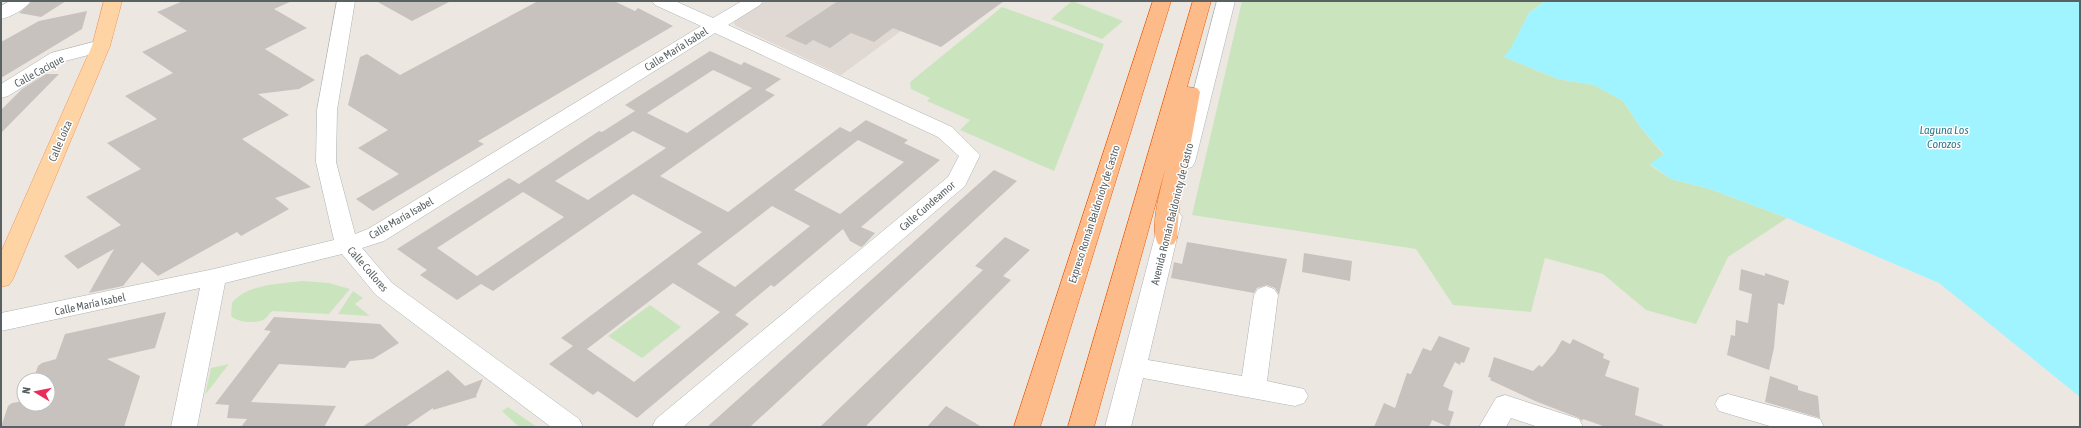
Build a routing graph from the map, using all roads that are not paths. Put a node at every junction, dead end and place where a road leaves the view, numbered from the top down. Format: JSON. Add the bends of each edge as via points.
{"nodes":[{"id":1,"x":22,"y":1,"type":"edge"},
{"id":2,"x":113,"y":1,"type":"edge"},
{"id":3,"x":346,"y":1,"type":"edge"},
{"id":4,"x":661,"y":1,"type":"edge"},
{"id":5,"x":754,"y":1,"type":"edge"},
{"id":6,"x":1162,"y":1,"type":"edge"},
{"id":7,"x":1226,"y":1,"type":"edge"},
{"id":8,"x":1200,"y":10,"type":"edge"},
{"id":9,"x":1,"y":14,"type":"edge"},
{"id":10,"x":714,"y":25,"type":"junction"},
{"id":11,"x":101,"y":46,"type":"junction"},
{"id":12,"x":1,"y":92,"type":"edge"},
{"id":13,"x":1166,"y":238,"type":"junction"},
{"id":14,"x":347,"y":245,"type":"junction"},
{"id":15,"x":214,"y":277,"type":"junction"},
{"id":16,"x":1,"y":279,"type":"edge"},
{"id":17,"x":1266,"y":295,"type":"dead end"},
{"id":18,"x":1,"y":322,"type":"edge"},
{"id":19,"x":1134,"y":367,"type":"junction"},
{"id":20,"x":1253,"y":388,"type":"junction"},
{"id":21,"x":1295,"y":396,"type":"dead end"},
{"id":22,"x":1728,"y":404,"type":"dead end"},
{"id":23,"x":184,"y":427,"type":"edge"},
{"id":24,"x":570,"y":427,"type":"edge"},
{"id":25,"x":665,"y":427,"type":"edge"},
{"id":26,"x":1027,"y":427,"type":"edge"},
{"id":27,"x":1082,"y":427,"type":"edge"},
{"id":28,"x":1118,"y":427,"type":"edge"},
{"id":29,"x":1492,"y":427,"type":"edge"},
{"id":30,"x":1570,"y":427,"type":"edge"},
{"id":31,"x":1810,"y":427,"type":"edge"}],
"edges":[{"from":1,"to":9,"type":"street"},
{"from":2,"to":11,"type":"main road","name":"Calle Loíza"},
{"from":3,"to":14,"type":"street","name":"Calle Collores","via":[[327,110],[326,162]]},
{"from":4,"to":10,"type":"street","name":"Calle Cundeamor"},
{"from":5,"to":10,"type":"street","name":"Calle María Isabel"},
{"from":6,"to":26,"type":"highway","name":"Expreso Román Baldorioty de Castro"},
{"from":7,"to":13,"type":"street","name":"Avenida Román Baldorioty de Castro"},
{"from":8,"to":13,"type":"highway","via":[[1195,68],[1168,207]]},
{"from":8,"to":27,"type":"highway"},
{"from":10,"to":14,"type":"street","name":"Calle María Isabel","via":[[376,235]]},
{"from":10,"to":25,"type":"street","name":"Calle Cundeamor","via":[[945,132],[970,155],[957,181]]},
{"from":11,"to":12,"type":"street","name":"Calle Cacique","via":[[58,58]]},
{"from":11,"to":16,"type":"main road","name":"Calle Loíza"},
{"from":13,"to":19,"type":"street","name":"Avenida Román Baldorioty de Castro"},
{"from":14,"to":15,"type":"street","name":"Calle María Isabel"},
{"from":14,"to":24,"type":"street","name":"Calle Collores","via":[[384,289]]},
{"from":15,"to":18,"type":"street","name":"Calle María Isabel"},
{"from":15,"to":23,"type":"street"},
{"from":17,"to":20,"type":"street"},
{"from":19,"to":20,"type":"street"},
{"from":19,"to":28,"type":"street","name":"Avenida Román Baldorioty de Castro"},
{"from":20,"to":21,"type":"street"},
{"from":22,"to":31,"type":"street"},
{"from":29,"to":30,"type":"street","via":[[1505,405]]}]}
